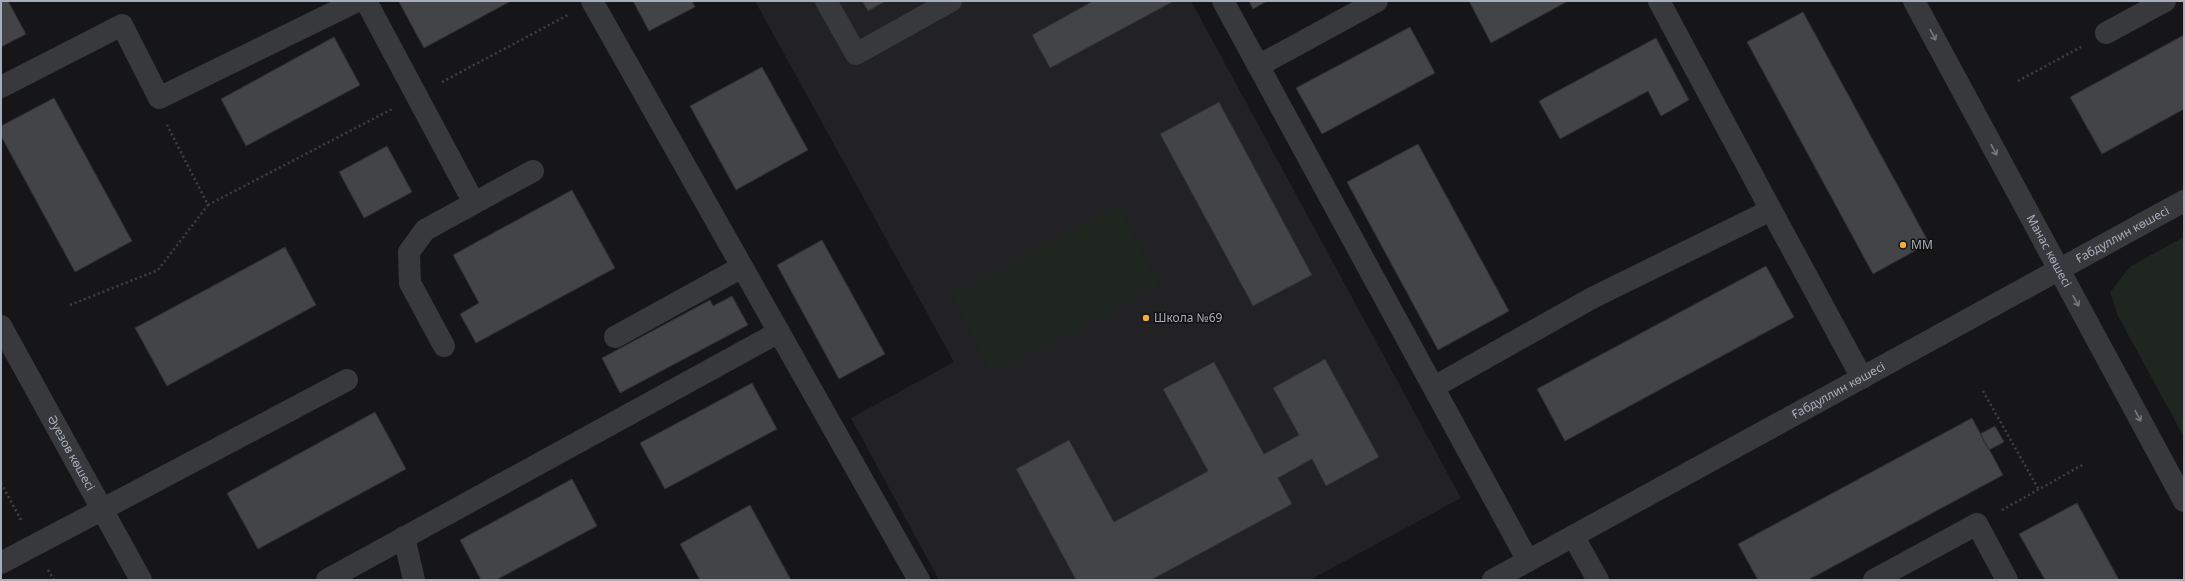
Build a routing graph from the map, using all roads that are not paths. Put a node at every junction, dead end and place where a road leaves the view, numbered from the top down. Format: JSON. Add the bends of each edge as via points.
{"nodes":[{"id":1,"x":357,"y":1,"type":"edge"},
{"id":2,"x":366,"y":1,"type":"edge"},
{"id":3,"x":592,"y":1,"type":"edge"},
{"id":4,"x":826,"y":1,"type":"edge"},
{"id":5,"x":951,"y":1,"type":"edge"},
{"id":6,"x":1222,"y":1,"type":"edge"},
{"id":7,"x":1377,"y":1,"type":"edge"},
{"id":8,"x":1659,"y":1,"type":"edge"},
{"id":9,"x":1914,"y":1,"type":"edge"},
{"id":10,"x":2165,"y":1,"type":"edge"},
{"id":11,"x":2106,"y":33,"type":"road end"},
{"id":12,"x":1258,"y":66,"type":"junction"},
{"id":13,"x":1,"y":87,"type":"edge"},
{"id":14,"x":533,"y":171,"type":"dead end"},
{"id":15,"x":2184,"y":201,"type":"edge"},
{"id":16,"x":474,"y":203,"type":"junction"},
{"id":17,"x":1771,"y":210,"type":"junction"},
{"id":18,"x":742,"y":267,"type":"junction"},
{"id":19,"x":2058,"y":270,"type":"junction"},
{"id":20,"x":1,"y":326,"type":"edge"},
{"id":21,"x":779,"y":332,"type":"junction"},
{"id":22,"x":615,"y":336,"type":"dead end"},
{"id":23,"x":444,"y":346,"type":"dead end"},
{"id":24,"x":1862,"y":378,"type":"junction"},
{"id":25,"x":347,"y":380,"type":"dead end"},
{"id":26,"x":1434,"y":387,"type":"junction"},
{"id":27,"x":2184,"y":502,"type":"edge"},
{"id":28,"x":103,"y":510,"type":"junction"},
{"id":29,"x":1573,"y":536,"type":"junction"},
{"id":30,"x":404,"y":537,"type":"junction"},
{"id":31,"x":1528,"y":561,"type":"junction"},
{"id":32,"x":1,"y":563,"type":"edge"},
{"id":33,"x":141,"y":580,"type":"edge"},
{"id":34,"x":327,"y":580,"type":"edge"},
{"id":35,"x":414,"y":580,"type":"edge"},
{"id":36,"x":919,"y":580,"type":"edge"},
{"id":37,"x":1493,"y":580,"type":"edge"},
{"id":38,"x":1598,"y":580,"type":"edge"},
{"id":39,"x":1874,"y":580,"type":"edge"},
{"id":40,"x":2008,"y":580,"type":"edge"}],
"edges":[{"from":1,"to":13,"type":"street","via":[[159,98],[122,25]]},
{"from":2,"to":16,"type":"street"},
{"from":3,"to":18,"type":"street"},
{"from":4,"to":5,"type":"street","via":[[856,54]]},
{"from":6,"to":12,"type":"street"},
{"from":7,"to":12,"type":"street"},
{"from":8,"to":17,"type":"street"},
{"from":9,"to":19,"type":"street","name":"Манас көшесі","one_way":true},
{"from":10,"to":11,"type":"street"},
{"from":12,"to":26,"type":"street"},
{"from":14,"to":16,"type":"street"},
{"from":15,"to":19,"type":"street","name":"Ғабдуллин көшесі"},
{"from":16,"to":23,"type":"street","via":[[425,230],[409,252],[410,282]]},
{"from":17,"to":24,"type":"street"},
{"from":17,"to":26,"type":"street","via":[[1592,298]]},
{"from":18,"to":21,"type":"street"},
{"from":18,"to":22,"type":"street"},
{"from":19,"to":24,"type":"street","name":"Ғабдуллин көшесі"},
{"from":19,"to":27,"type":"street","name":"Манас көшесі","one_way":true},
{"from":20,"to":28,"type":"street","name":"Әуезов көшесі"},
{"from":21,"to":30,"type":"street"},
{"from":21,"to":36,"type":"street"},
{"from":24,"to":29,"type":"street","name":"Ғабдуллин көшесі"},
{"from":25,"to":28,"type":"street"},
{"from":26,"to":31,"type":"street"},
{"from":28,"to":32,"type":"street"},
{"from":28,"to":33,"type":"street","name":"Әуезов көшесі"},
{"from":29,"to":31,"type":"street","name":"Ғабдуллин көшесі"},
{"from":29,"to":38,"type":"street"},
{"from":30,"to":34,"type":"street"},
{"from":30,"to":35,"type":"street"},
{"from":31,"to":37,"type":"street","name":"Ғабдуллин көшесі"},
{"from":39,"to":40,"type":"street","via":[[1977,524]]}]}
